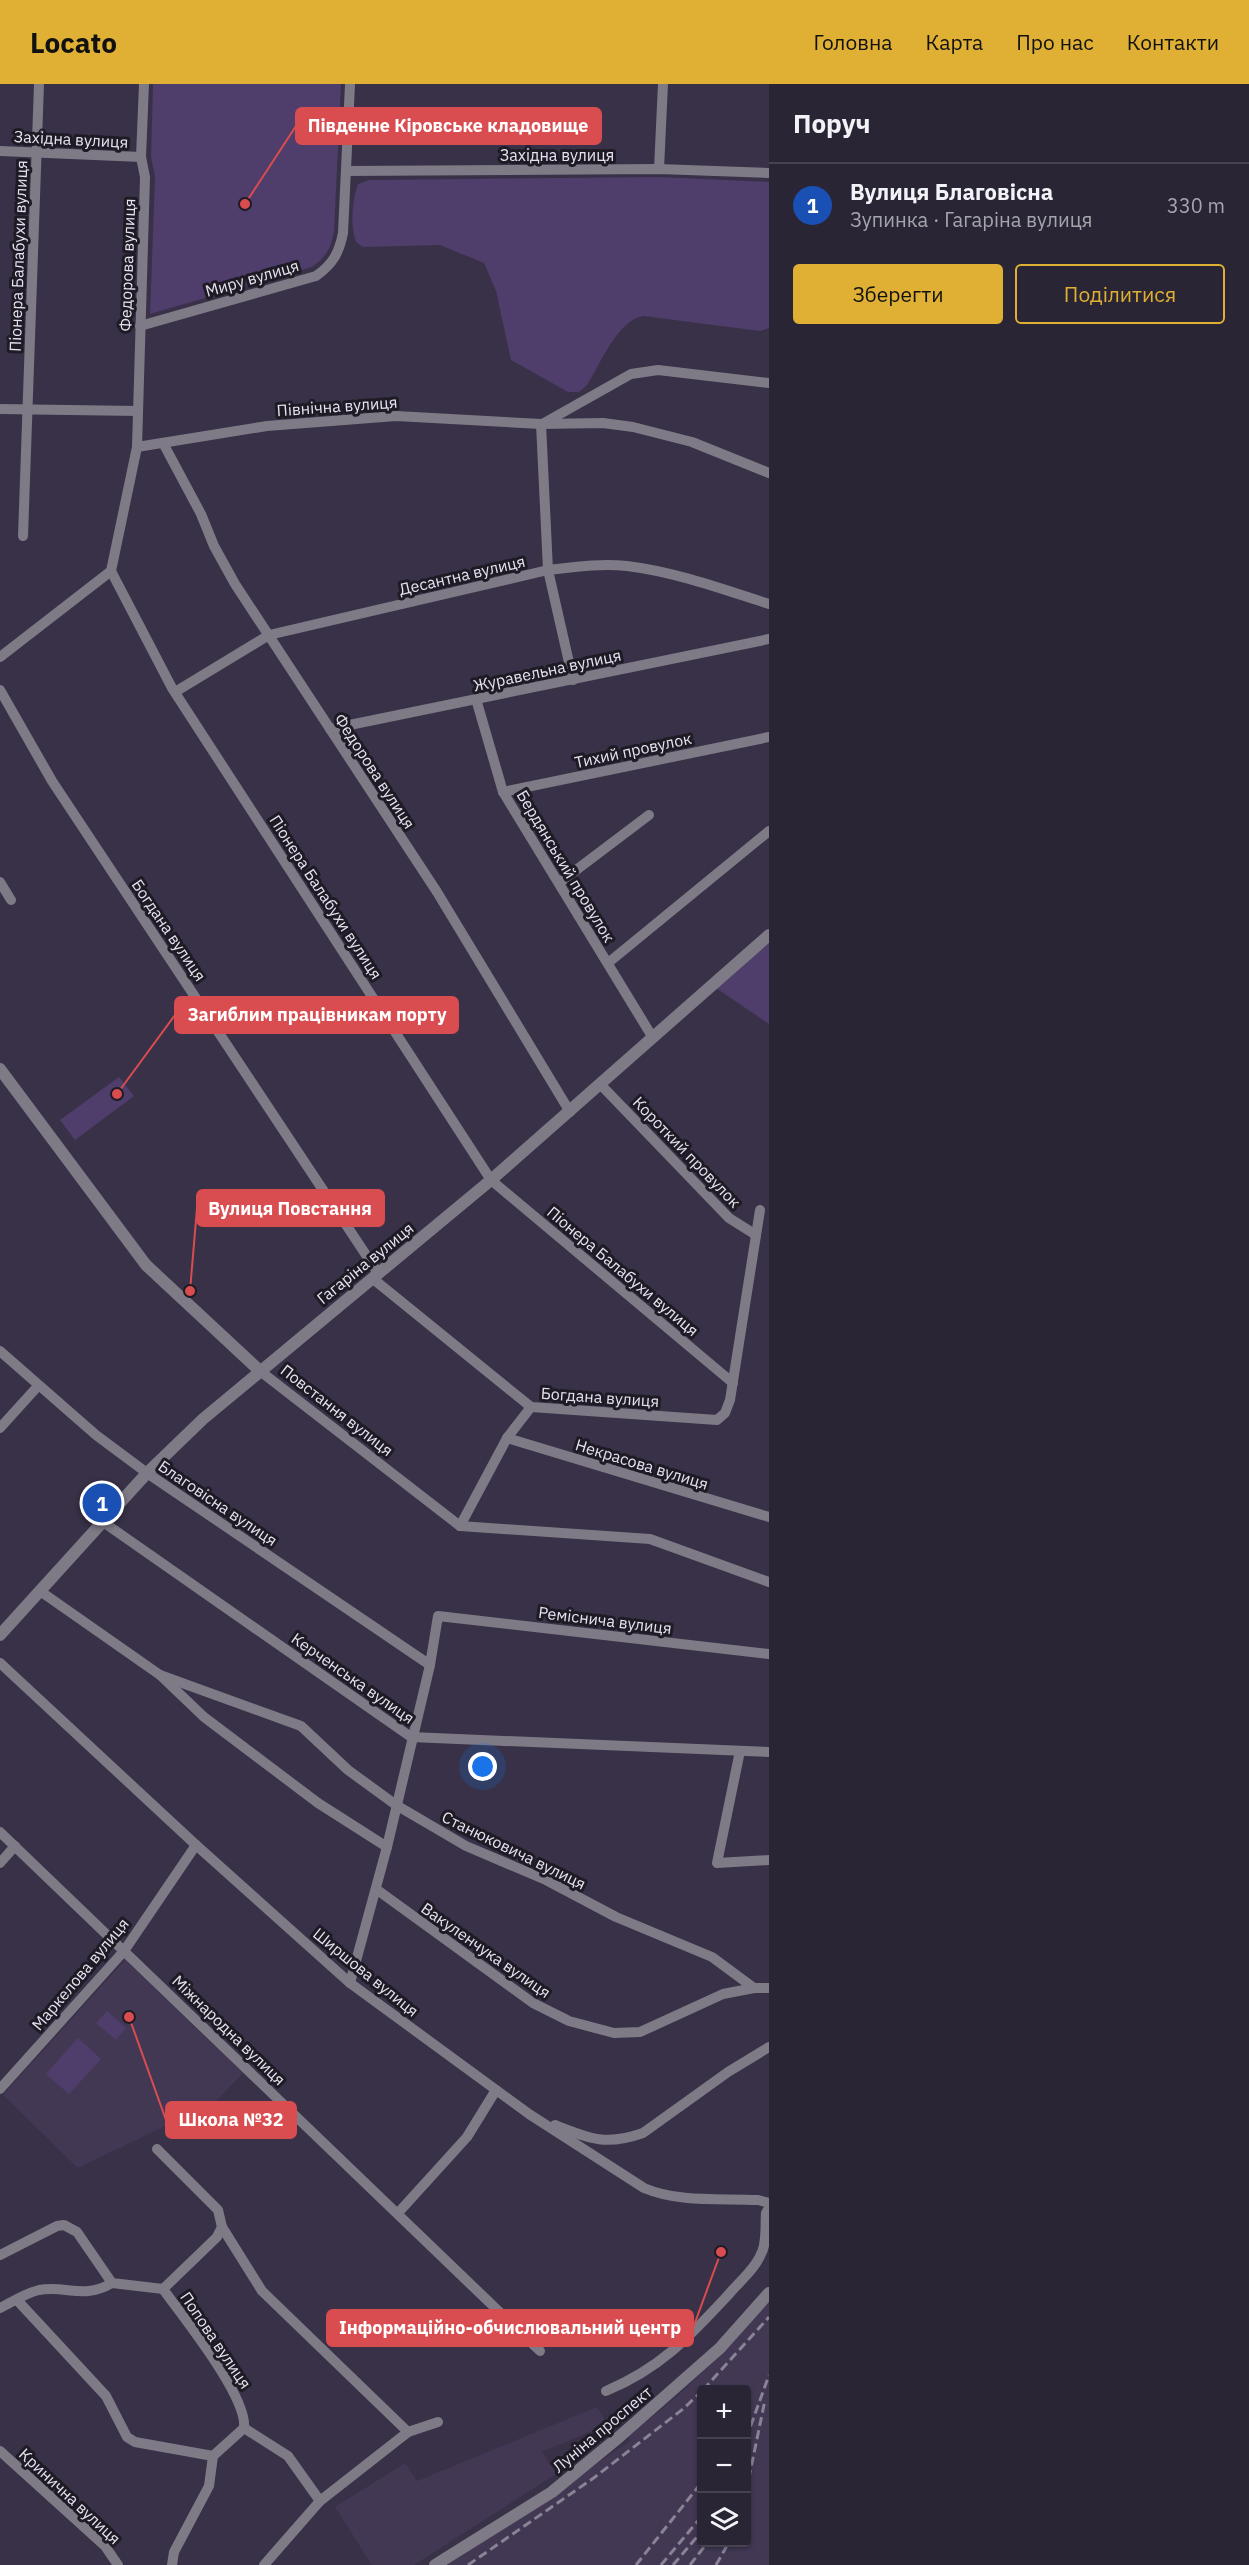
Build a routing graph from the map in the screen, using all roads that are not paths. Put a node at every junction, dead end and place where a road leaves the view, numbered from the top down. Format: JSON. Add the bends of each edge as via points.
{"nodes":[{"id":1,"x":39,"y":84,"type":"edge"},
{"id":2,"x":144,"y":84,"type":"edge"},
{"id":3,"x":350,"y":84,"type":"edge"},
{"id":4,"x":663,"y":84,"type":"edge"},
{"id":5,"x":0,"y":151,"type":"edge"},
{"id":6,"x":37,"y":153,"type":"junction"},
{"id":7,"x":141,"y":157,"type":"junction"},
{"id":8,"x":660,"y":170,"type":"junction"},
{"id":9,"x":346,"y":171,"type":"junction"},
{"id":10,"x":769,"y":173,"type":"edge"},
{"id":11,"x":140,"y":326,"type":"junction"},
{"id":12,"x":769,"y":383,"type":"edge"},
{"id":13,"x":0,"y":409,"type":"edge"},
{"id":14,"x":28,"y":410,"type":"junction"},
{"id":15,"x":138,"y":411,"type":"junction"},
{"id":16,"x":541,"y":424,"type":"junction"},
{"id":17,"x":163,"y":443,"type":"junction"},
{"id":18,"x":137,"y":447,"type":"junction"},
{"id":19,"x":769,"y":473,"type":"edge"},
{"id":20,"x":23,"y":537,"type":"dead end"},
{"id":21,"x":548,"y":570,"type":"junction"},
{"id":22,"x":111,"y":571,"type":"junction"},
{"id":23,"x":769,"y":604,"type":"edge"},
{"id":24,"x":269,"y":635,"type":"junction"},
{"id":25,"x":769,"y":639,"type":"edge"},
{"id":26,"x":0,"y":657,"type":"edge"},
{"id":27,"x":573,"y":680,"type":"junction"},
{"id":28,"x":0,"y":690,"type":"edge"},
{"id":29,"x":175,"y":692,"type":"junction"},
{"id":30,"x":476,"y":699,"type":"junction"},
{"id":31,"x":330,"y":729,"type":"junction"},
{"id":32,"x":769,"y":737,"type":"edge"},
{"id":33,"x":503,"y":792,"type":"junction"},
{"id":34,"x":649,"y":815,"type":"dead end"},
{"id":35,"x":769,"y":831,"type":"edge"},
{"id":36,"x":0,"y":882,"type":"edge"},
{"id":37,"x":559,"y":883,"type":"junction"},
{"id":38,"x":11,"y":900,"type":"dead end"},
{"id":39,"x":767,"y":938,"type":"edge"},
{"id":40,"x":608,"y":963,"type":"junction"},
{"id":41,"x":653,"y":1038,"type":"junction"},
{"id":42,"x":0,"y":1069,"type":"edge"},
{"id":43,"x":601,"y":1085,"type":"junction"},
{"id":44,"x":570,"y":1112,"type":"junction"},
{"id":45,"x":491,"y":1180,"type":"junction"},
{"id":46,"x":760,"y":1210,"type":"dead end"},
{"id":47,"x":756,"y":1235,"type":"junction"},
{"id":48,"x":375,"y":1276,"type":"junction"},
{"id":49,"x":0,"y":1351,"type":"edge"},
{"id":50,"x":260,"y":1371,"type":"junction"},
{"id":51,"x":733,"y":1383,"type":"junction"},
{"id":52,"x":38,"y":1386,"type":"junction"},
{"id":53,"x":531,"y":1407,"type":"junction"},
{"id":54,"x":0,"y":1428,"type":"edge"},
{"id":55,"x":507,"y":1438,"type":"junction"},
{"id":56,"x":147,"y":1473,"type":"junction"},
{"id":57,"x":769,"y":1517,"type":"edge"},
{"id":58,"x":103,"y":1522,"type":"junction"},
{"id":59,"x":460,"y":1526,"type":"junction"},
{"id":60,"x":769,"y":1582,"type":"edge"},
{"id":61,"x":40,"y":1591,"type":"junction"},
{"id":62,"x":0,"y":1635,"type":"edge"},
{"id":63,"x":769,"y":1654,"type":"edge"},
{"id":64,"x":0,"y":1663,"type":"edge"},
{"id":65,"x":430,"y":1665,"type":"junction"},
{"id":66,"x":160,"y":1675,"type":"junction"},
{"id":67,"x":411,"y":1737,"type":"junction"},
{"id":68,"x":740,"y":1752,"type":"junction"},
{"id":69,"x":769,"y":1752,"type":"edge"},
{"id":70,"x":396,"y":1805,"type":"junction"},
{"id":71,"x":0,"y":1832,"type":"edge"},
{"id":72,"x":196,"y":1845,"type":"junction"},
{"id":73,"x":15,"y":1846,"type":"junction"},
{"id":74,"x":387,"y":1847,"type":"junction"},
{"id":75,"x":769,"y":1860,"type":"edge"},
{"id":76,"x":0,"y":1863,"type":"edge"},
{"id":77,"x":376,"y":1889,"type":"junction"},
{"id":78,"x":124,"y":1951,"type":"junction"},
{"id":79,"x":350,"y":1983,"type":"junction"},
{"id":80,"x":754,"y":1988,"type":"junction"},
{"id":81,"x":769,"y":1988,"type":"edge"},
{"id":82,"x":769,"y":2047,"type":"edge"},
{"id":83,"x":0,"y":2088,"type":"edge"},
{"id":84,"x":496,"y":2090,"type":"junction"},
{"id":85,"x":530,"y":2114,"type":"junction"},
{"id":86,"x":157,"y":2149,"type":"dead end"},
{"id":87,"x":769,"y":2203,"type":"edge"},
{"id":88,"x":769,"y":2208,"type":"edge"},
{"id":89,"x":398,"y":2213,"type":"junction"},
{"id":90,"x":222,"y":2227,"type":"junction"},
{"id":91,"x":0,"y":2255,"type":"edge"},
{"id":92,"x":112,"y":2283,"type":"junction"},
{"id":93,"x":164,"y":2289,"type":"junction"},
{"id":94,"x":769,"y":2293,"type":"edge"},
{"id":95,"x":17,"y":2300,"type":"junction"},
{"id":96,"x":0,"y":2308,"type":"edge"},
{"id":97,"x":540,"y":2351,"type":"dead end"},
{"id":98,"x":606,"y":2391,"type":"dead end"},
{"id":99,"x":438,"y":2422,"type":"dead end"},
{"id":100,"x":244,"y":2428,"type":"junction"},
{"id":101,"x":408,"y":2432,"type":"junction"},
{"id":102,"x":0,"y":2451,"type":"edge"},
{"id":103,"x":213,"y":2456,"type":"junction"},
{"id":104,"x":320,"y":2501,"type":"junction"},
{"id":105,"x":118,"y":2565,"type":"edge"},
{"id":106,"x":172,"y":2565,"type":"edge"},
{"id":107,"x":264,"y":2565,"type":"edge"},
{"id":108,"x":435,"y":2565,"type":"edge"}],
"edges":[{"from":1,"to":6,"type":"street","name":"Піонера Балабухи вулиця"},
{"from":2,"to":7,"type":"street","name":"Федорова вулиця"},
{"from":3,"to":9,"type":"street","name":"Миру вулиця"},
{"from":4,"to":8,"type":"street"},
{"from":5,"to":6,"type":"street","name":"Західна вулиця"},
{"from":6,"to":7,"type":"street","name":"Західна вулиця"},
{"from":6,"to":14,"type":"street","name":"Піонера Балабухи вулиця"},
{"from":7,"to":11,"type":"street","name":"Федорова вулиця","via":[[146,177]]},
{"from":8,"to":9,"type":"street","name":"Західна вулиця"},
{"from":8,"to":10,"type":"street","name":"Західна вулиця"},
{"from":9,"to":11,"type":"street","name":"Миру вулиця","via":[[340,250],[316,276]]},
{"from":11,"to":15,"type":"street","name":"Федорова вулиця"},
{"from":12,"to":16,"type":"street","via":[[645,370]]},
{"from":13,"to":14,"type":"street"},
{"from":14,"to":15,"type":"street"},
{"from":14,"to":20,"type":"street","name":"Піонера Балабухи вулиця"},
{"from":15,"to":18,"type":"street","name":"Федорова вулиця"},
{"from":16,"to":17,"type":"street","name":"Північна вулиця","via":[[396,416],[267,426]]},
{"from":16,"to":19,"type":"street","name":"Північна вулиця","via":[[603,423],[663,433]]},
{"from":16,"to":21,"type":"street"},
{"from":17,"to":18,"type":"street","name":"Північна вулиця"},
{"from":17,"to":24,"type":"street","name":"Федорова вулиця","via":[[214,546]]},
{"from":18,"to":22,"type":"street","name":"Федорова вулиця"},
{"from":21,"to":23,"type":"street","name":"Десантна вулиця","via":[[625,566],[701,582]]},
{"from":21,"to":24,"type":"street","name":"Десантна вулиця"},
{"from":21,"to":27,"type":"street"},
{"from":22,"to":26,"type":"street"},
{"from":22,"to":29,"type":"street","name":"Піонера Балабухи вулиця"},
{"from":24,"to":29,"type":"street","name":"Десантна вулиця"},
{"from":24,"to":31,"type":"street","name":"Федорова вулиця"},
{"from":25,"to":27,"type":"street","name":"Журавельна вулиця"},
{"from":27,"to":30,"type":"street","name":"Журавельна вулиця"},
{"from":28,"to":48,"type":"street","name":"Богдана вулиця","via":[[52,781]]},
{"from":29,"to":45,"type":"street","name":"Піонера Балабухи вулиця"},
{"from":30,"to":31,"type":"street","name":"Журавельна вулиця"},
{"from":30,"to":33,"type":"street","name":"Бердянський провулок"},
{"from":31,"to":44,"type":"street","name":"Федорова вулиця","via":[[437,892]]},
{"from":32,"to":33,"type":"street","name":"Тихий провулок"},
{"from":33,"to":37,"type":"street","name":"Бердянський провулок"},
{"from":34,"to":37,"type":"street"},
{"from":35,"to":40,"type":"street"},
{"from":36,"to":38,"type":"street"},
{"from":37,"to":40,"type":"street","name":"Бердянський провулок"},
{"from":39,"to":41,"type":"street","name":"Гагаріна вулиця"},
{"from":40,"to":41,"type":"street","name":"Бердянський провулок"},
{"from":41,"to":43,"type":"street","name":"Гагаріна вулиця"},
{"from":42,"to":50,"type":"street","name":"Повстання вулиця","via":[[146,1265]]},
{"from":43,"to":44,"type":"street","name":"Гагаріна вулиця"},
{"from":43,"to":47,"type":"street","name":"Короткий провулок","via":[[729,1218]]},
{"from":44,"to":45,"type":"street","name":"Гагаріна вулиця"},
{"from":45,"to":48,"type":"street","name":"Гагаріна вулиця"},
{"from":45,"to":51,"type":"street","name":"Піонера Балабухи вулиця"},
{"from":46,"to":47,"type":"street"},
{"from":47,"to":51,"type":"street"},
{"from":48,"to":50,"type":"street","name":"Гагаріна вулиця"},
{"from":48,"to":53,"type":"street","name":"Богдана вулиця"},
{"from":49,"to":52,"type":"street","name":"Благовісна вулиця"},
{"from":50,"to":56,"type":"street","name":"Гагаріна вулиця"},
{"from":50,"to":59,"type":"street","name":"Повстання вулиця"},
{"from":51,"to":53,"type":"street","name":"Богдана вулиця","via":[[725,1413],[717,1420]]},
{"from":52,"to":54,"type":"street"},
{"from":52,"to":56,"type":"street","name":"Благовісна вулиця"},
{"from":53,"to":55,"type":"street"},
{"from":55,"to":57,"type":"street","name":"Некрасова вулиця"},
{"from":55,"to":59,"type":"street"},
{"from":56,"to":58,"type":"street","name":"Гагаріна вулиця"},
{"from":56,"to":65,"type":"street","name":"Благовісна вулиця"},
{"from":58,"to":61,"type":"street","name":"Гагаріна вулиця"},
{"from":58,"to":67,"type":"street","name":"Керченська вулиця"},
{"from":59,"to":60,"type":"street","via":[[650,1539]]},
{"from":61,"to":62,"type":"street","name":"Гагаріна вулиця"},
{"from":61,"to":66,"type":"street","name":"Станюковича вулиця"},
{"from":63,"to":65,"type":"street","name":"Реміснича вулиця","via":[[438,1616]]},
{"from":64,"to":72,"type":"street","name":"Ширшова вулиця"},
{"from":65,"to":67,"type":"street"},
{"from":66,"to":70,"type":"street","name":"Станюковича вулиця","via":[[301,1726],[340,1763]]},
{"from":66,"to":74,"type":"street","name":"Станюковича вулиця","via":[[204,1717],[310,1797]]},
{"from":67,"to":68,"type":"street","name":"Керченська вулиця"},
{"from":67,"to":70,"type":"street"},
{"from":68,"to":69,"type":"street","name":"Керченська вулиця"},
{"from":68,"to":75,"type":"street","via":[[717,1863]]},
{"from":70,"to":74,"type":"street"},
{"from":70,"to":80,"type":"street","name":"Станюковича вулиця","via":[[466,1846],[546,1880],[616,1917],[712,1957]]},
{"from":71,"to":73,"type":"street","name":"Міжнародна вулиця"},
{"from":72,"to":78,"type":"street","name":"Маркелова вулиця"},
{"from":72,"to":79,"type":"street","name":"Ширшова вулиця"},
{"from":73,"to":76,"type":"street"},
{"from":73,"to":78,"type":"street","name":"Міжнародна вулиця"},
{"from":74,"to":77,"type":"street"},
{"from":77,"to":79,"type":"street"},
{"from":77,"to":80,"type":"street","name":"Вакуленчука вулиця","via":[[533,2003],[569,2021],[603,2030],[640,2032],[723,1994]]},
{"from":78,"to":83,"type":"street","name":"Маркелова вулиця"},
{"from":78,"to":89,"type":"street","name":"Міжнародна вулиця"},
{"from":79,"to":84,"type":"street","name":"Ширшова вулиця"},
{"from":80,"to":81,"type":"street"},
{"from":82,"to":85,"type":"street","via":[[643,2133],[629,2138],[599,2141]]},
{"from":84,"to":85,"type":"street","name":"Ширшова вулиця"},
{"from":84,"to":89,"type":"street","via":[[467,2138]]},
{"from":85,"to":87,"type":"street","name":"Ширшова вулиця","via":[[658,2194],[758,2199]]},
{"from":86,"to":90,"type":"street","via":[[218,2210]]},
{"from":88,"to":98,"type":"street","via":[[762,2253],[746,2274],[664,2360]]},
{"from":89,"to":97,"type":"street","name":"Міжнародна вулиця"},
{"from":90,"to":93,"type":"street","via":[[217,2237]]},
{"from":90,"to":101,"type":"street","via":[[262,2291]]},
{"from":91,"to":92,"type":"street","via":[[64,2225],[76,2232]]},
{"from":92,"to":93,"type":"street","name":"Попова вулиця"},
{"from":92,"to":95,"type":"street","via":[[89,2292],[36,2291]]},
{"from":93,"to":100,"type":"street","name":"Попова вулиця","via":[[236,2394]]},
{"from":94,"to":108,"type":"street","name":"Луніна проспект","via":[[720,2348],[620,2438],[552,2492]]},
{"from":95,"to":96,"type":"street"},
{"from":95,"to":103,"type":"street","via":[[106,2396],[127,2437],[135,2442]]},
{"from":99,"to":101,"type":"street"},
{"from":100,"to":103,"type":"street"},
{"from":100,"to":104,"type":"street","via":[[288,2456]]},
{"from":101,"to":104,"type":"street"},
{"from":102,"to":105,"type":"street","name":"Кринична вулиця","via":[[105,2546]]},
{"from":103,"to":106,"type":"street","via":[[210,2486],[174,2552]]},
{"from":104,"to":107,"type":"street"}]}
